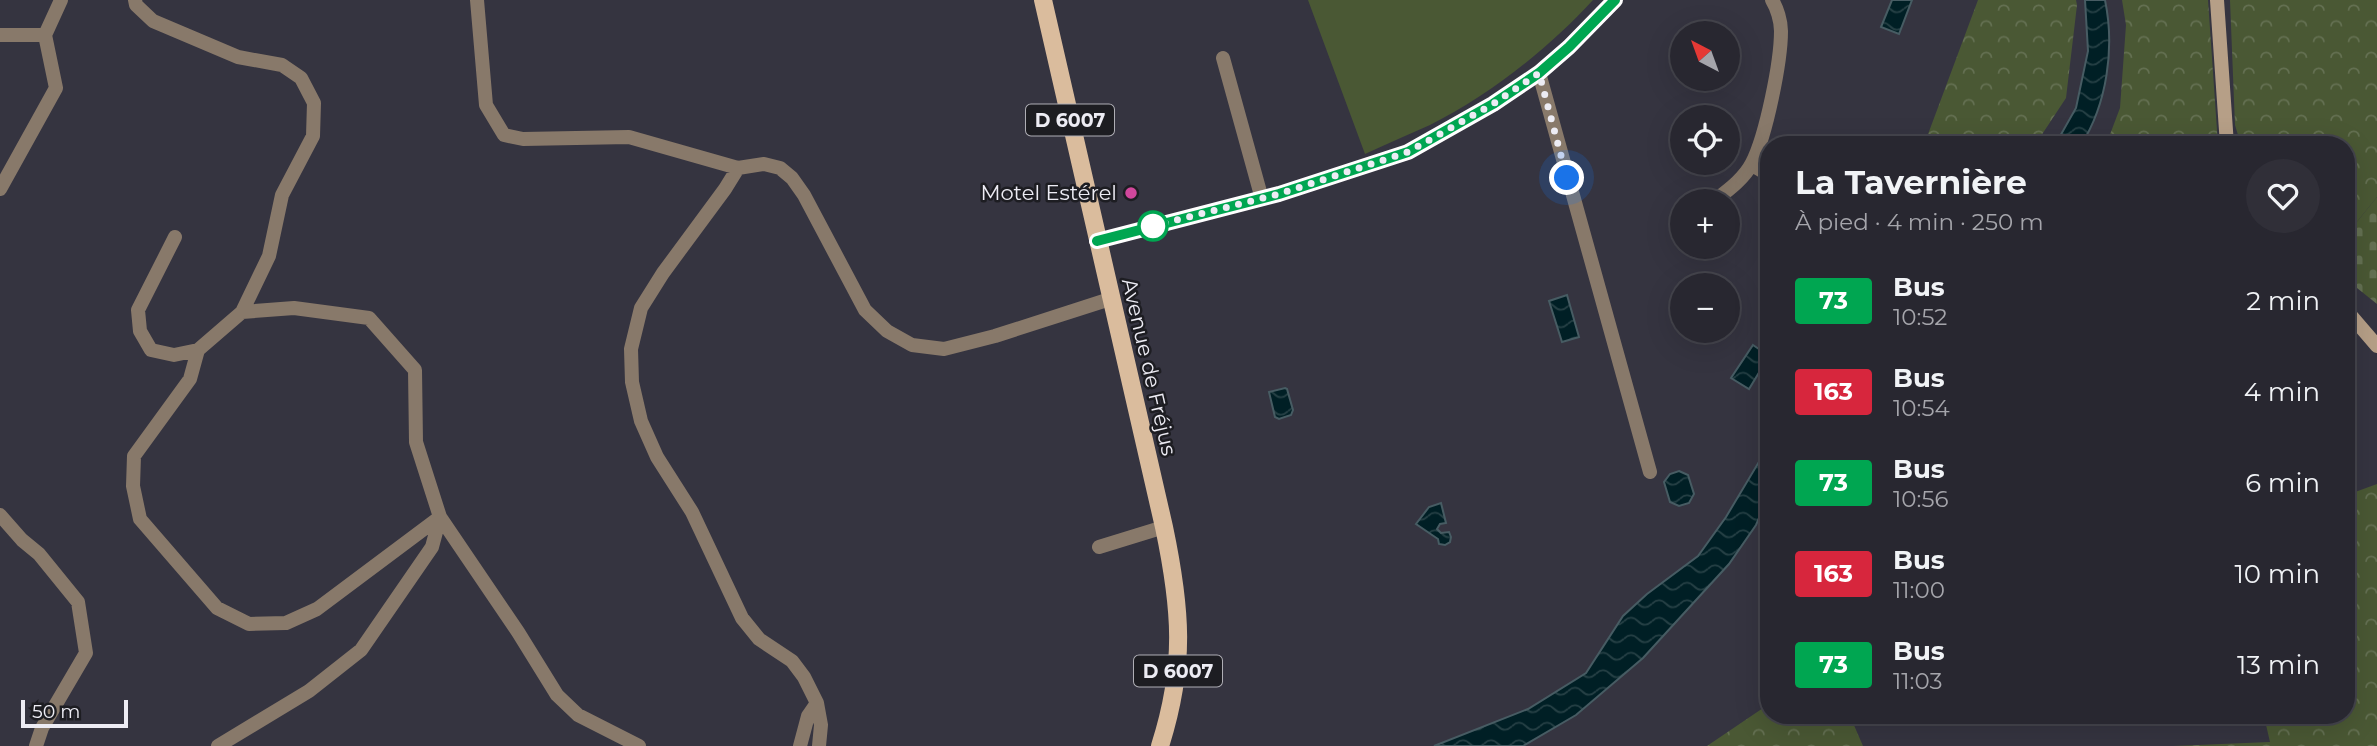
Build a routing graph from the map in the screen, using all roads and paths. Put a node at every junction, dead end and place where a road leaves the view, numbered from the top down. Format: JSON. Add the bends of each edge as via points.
{"nodes":[{"id":1,"x":61,"y":0,"type":"edge"},
{"id":2,"x":135,"y":0,"type":"edge"},
{"id":3,"x":477,"y":0,"type":"edge"},
{"id":4,"x":1043,"y":0,"type":"edge"},
{"id":5,"x":1615,"y":0,"type":"edge"},
{"id":6,"x":1772,"y":0,"type":"edge"},
{"id":7,"x":2217,"y":0,"type":"edge"},
{"id":8,"x":45,"y":34,"type":"junction"},
{"id":9,"x":0,"y":35,"type":"edge"},
{"id":10,"x":1223,"y":58,"type":"dead end"},
{"id":11,"x":1539,"y":73,"type":"junction"},
{"id":12,"x":1762,"y":136,"type":"edge"},
{"id":13,"x":2226,"y":136,"type":"edge"},
{"id":14,"x":1760,"y":141,"type":"edge"},
{"id":15,"x":1752,"y":165,"type":"junction"},
{"id":16,"x":738,"y":168,"type":"junction"},
{"id":17,"x":1760,"y":170,"type":"edge"},
{"id":18,"x":0,"y":189,"type":"edge"},
{"id":19,"x":1729,"y":189,"type":"edge"},
{"id":20,"x":1262,"y":198,"type":"junction"},
{"id":21,"x":175,"y":237,"type":"dead end"},
{"id":22,"x":1097,"y":241,"type":"junction"},
{"id":23,"x":1110,"y":299,"type":"junction"},
{"id":24,"x":242,"y":312,"type":"junction"},
{"id":25,"x":2355,"y":320,"type":"edge"},
{"id":26,"x":2377,"y":346,"type":"edge"},
{"id":27,"x":198,"y":350,"type":"junction"},
{"id":28,"x":1650,"y":472,"type":"dead end"},
{"id":29,"x":0,"y":515,"type":"edge"},
{"id":30,"x":440,"y":517,"type":"junction"},
{"id":31,"x":1164,"y":527,"type":"junction"},
{"id":32,"x":1099,"y":547,"type":"dead end"},
{"id":33,"x":817,"y":703,"type":"junction"},
{"id":34,"x":36,"y":746,"type":"edge"},
{"id":35,"x":218,"y":746,"type":"edge"},
{"id":36,"x":639,"y":746,"type":"edge"},
{"id":37,"x":800,"y":746,"type":"edge"},
{"id":38,"x":819,"y":746,"type":"edge"},
{"id":39,"x":1160,"y":746,"type":"edge"}],
"edges":[{"from":1,"to":8,"type":"street"},
{"from":2,"to":24,"type":"street","via":[[153,21],[238,57],[282,65],[301,78],[314,103],[313,136],[282,195],[270,256]]},
{"from":3,"to":16,"type":"street","via":[[486,105],[504,135],[523,139],[629,137]]},
{"from":4,"to":22,"type":"main road","name":"Avenue de Fréjus","number":"D 6007"},
{"from":5,"to":11,"type":"street"},
{"from":6,"to":12,"type":"street","via":[[1782,28]]},
{"from":7,"to":13,"type":"main road"},
{"from":8,"to":9,"type":"street"},
{"from":8,"to":18,"type":"street","via":[[56,88]]},
{"from":10,"to":20,"type":"street"},
{"from":11,"to":20,"type":"street","via":[[1408,152]]},
{"from":11,"to":28,"type":"street"},
{"from":14,"to":15,"type":"street"},
{"from":15,"to":17,"type":"street"},
{"from":15,"to":19,"type":"street"},
{"from":16,"to":23,"type":"street","via":[[764,164],[780,168],[792,178],[865,310],[887,331],[912,345],[944,349]]},
{"from":16,"to":33,"type":"street","via":[[642,308],[631,349],[632,382],[640,421],[692,512],[742,618],[759,639],[792,661]]},
{"from":20,"to":22,"type":"street"},
{"from":21,"to":27,"type":"street","via":[[138,310],[141,331],[151,350],[174,355]]},
{"from":22,"to":23,"type":"main road","name":"Avenue de Fréjus","number":"D 6007"},
{"from":23,"to":31,"type":"main road","name":"Avenue de Fréjus","number":"D 6007"},
{"from":24,"to":27,"type":"street"},
{"from":24,"to":30,"type":"street","via":[[295,307],[369,318],[415,370],[416,442]]},
{"from":25,"to":26,"type":"main road"},
{"from":27,"to":30,"type":"street","via":[[190,379],[134,457],[133,486],[140,519],[217,608],[249,624],[286,623],[317,609]]},
{"from":29,"to":34,"type":"street","via":[[78,602],[84,640],[86,653]]},
{"from":30,"to":35,"type":"street","via":[[432,547],[361,650],[309,691]]},
{"from":30,"to":36,"type":"street","via":[[557,695],[578,715]]},
{"from":31,"to":32,"type":"street"},
{"from":31,"to":39,"type":"main road","name":"Avenue de Fréjus","number":"D 6007","via":[[1180,633],[1175,691]]},
{"from":33,"to":37,"type":"street","via":[[808,716]]},
{"from":33,"to":38,"type":"street"}]}
